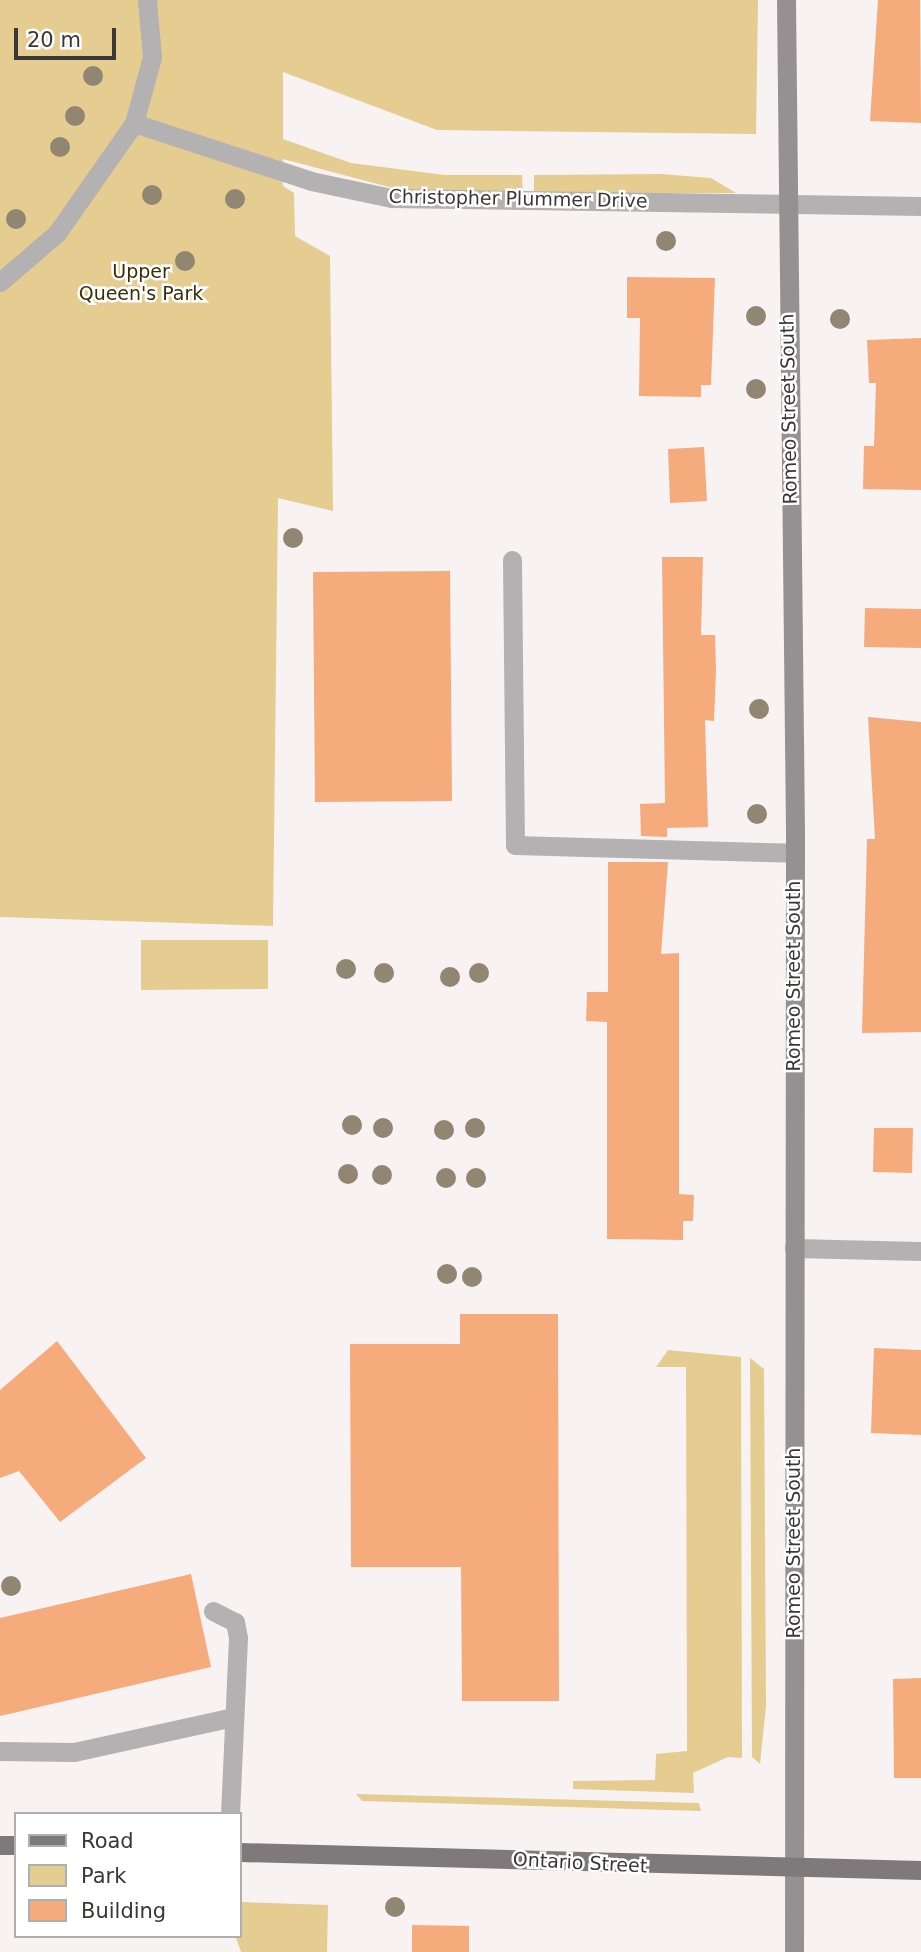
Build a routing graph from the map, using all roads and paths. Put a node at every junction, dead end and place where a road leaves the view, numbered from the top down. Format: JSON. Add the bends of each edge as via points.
{"nodes":[{"id":1,"x":147,"y":0,"type":"edge"},
{"id":2,"x":786,"y":0,"type":"edge"},
{"id":3,"x":134,"y":123,"type":"junction"},
{"id":4,"x":787,"y":204,"type":"junction"},
{"id":5,"x":921,"y":206,"type":"edge"},
{"id":6,"x":0,"y":282,"type":"edge"},
{"id":7,"x":512,"y":559,"type":"dead end"},
{"id":8,"x":794,"y":853,"type":"junction"},
{"id":9,"x":794,"y":1248,"type":"junction"},
{"id":10,"x":921,"y":1251,"type":"edge"},
{"id":11,"x":213,"y":1611,"type":"dead end"},
{"id":12,"x":233,"y":1717,"type":"junction"},
{"id":13,"x":0,"y":1751,"type":"edge"},
{"id":14,"x":230,"y":1812,"type":"edge"},
{"id":15,"x":242,"y":1852,"type":"edge"},
{"id":16,"x":795,"y":1867,"type":"junction"},
{"id":17,"x":921,"y":1870,"type":"edge"},
{"id":18,"x":794,"y":1952,"type":"edge"}],
"edges":[{"from":1,"to":3,"type":"street","via":[[152,57]]},
{"from":2,"to":4,"type":"main road","name":"Romeo Street South"},
{"from":3,"to":4,"type":"street","name":"Christopher Plummer Drive","via":[[312,181],[391,198]]},
{"from":3,"to":6,"type":"street","via":[[58,233]]},
{"from":4,"to":5,"type":"street","name":"Christopher Plummer Drive"},
{"from":4,"to":8,"type":"main road","name":"Romeo Street South"},
{"from":7,"to":8,"type":"street","via":[[515,845]]},
{"from":8,"to":9,"type":"main road","name":"Romeo Street South"},
{"from":9,"to":10,"type":"street"},
{"from":9,"to":16,"type":"main road","name":"Romeo Street South"},
{"from":11,"to":12,"type":"street","via":[[235,1622]]},
{"from":12,"to":13,"type":"street","via":[[74,1752]]},
{"from":12,"to":14,"type":"street"},
{"from":15,"to":16,"type":"main road","name":"Ontario Street"},
{"from":16,"to":17,"type":"main road","name":"Ontario Street"},
{"from":16,"to":18,"type":"main road","name":"Romeo Street South"}]}
